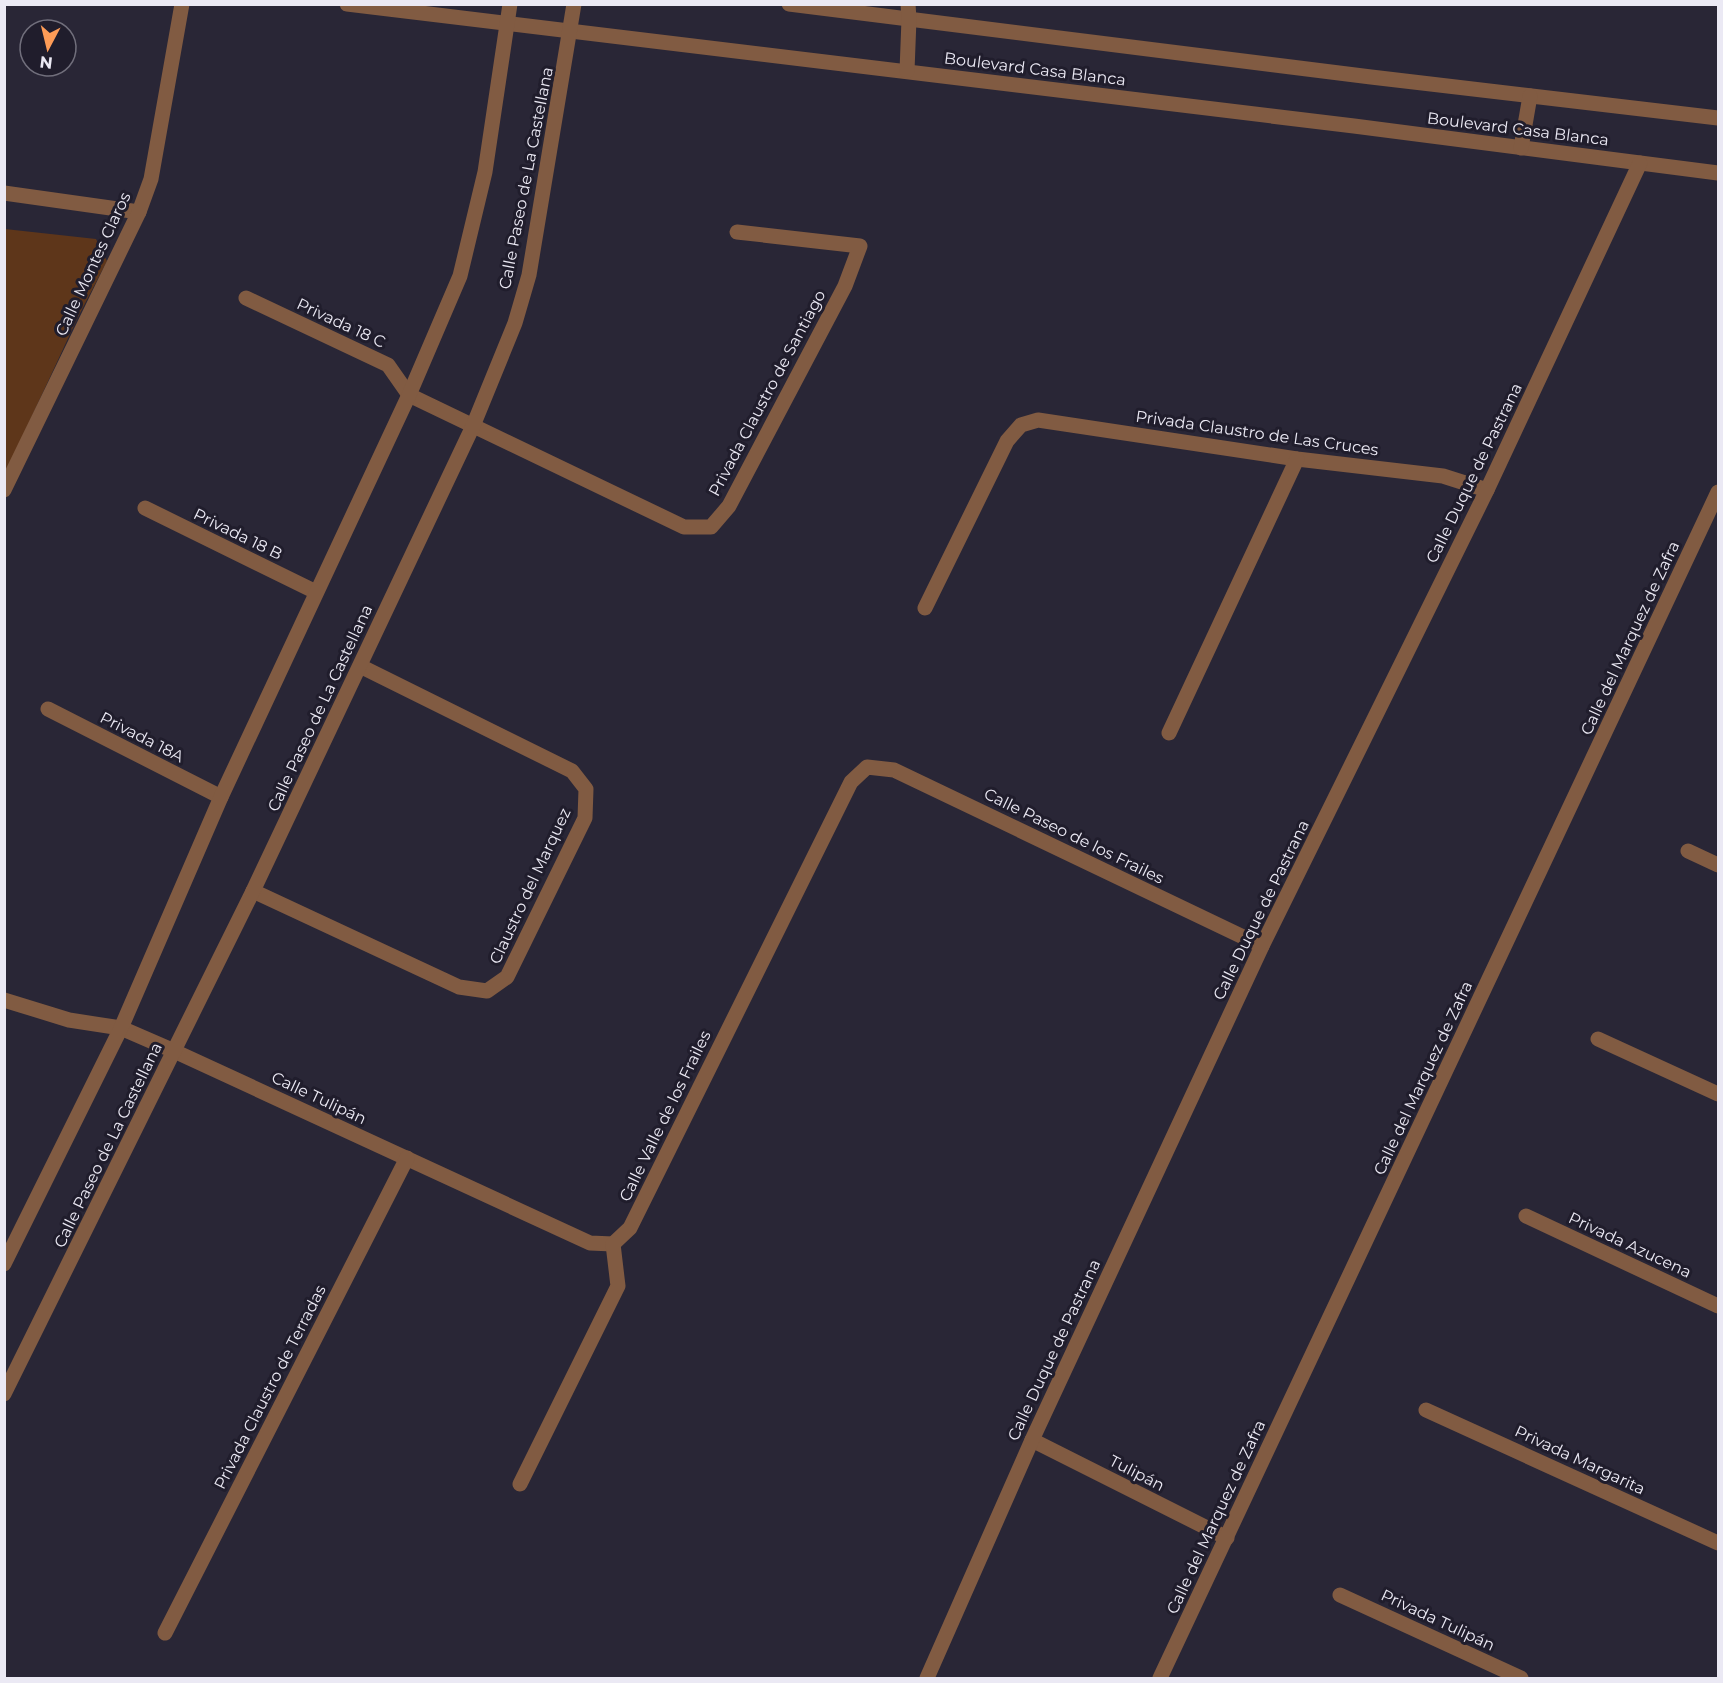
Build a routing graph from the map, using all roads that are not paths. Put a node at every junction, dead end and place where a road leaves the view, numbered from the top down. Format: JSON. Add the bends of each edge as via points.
{"nodes":[{"id":1,"x":182,"y":4,"type":"edge"},
{"id":2,"x":347,"y":4,"type":"edge"},
{"id":3,"x":510,"y":4,"type":"edge"},
{"id":4,"x":574,"y":4,"type":"edge"},
{"id":5,"x":789,"y":4,"type":"edge"},
{"id":6,"x":908,"y":12,"type":"edge"},
{"id":7,"x":506,"y":24,"type":"junction"},
{"id":8,"x":571,"y":32,"type":"junction"},
{"id":9,"x":907,"y":71,"type":"junction"},
{"id":10,"x":1530,"y":96,"type":"junction"},
{"id":11,"x":1719,"y":118,"type":"edge"},
{"id":12,"x":1521,"y":148,"type":"junction"},
{"id":13,"x":1640,"y":163,"type":"junction"},
{"id":14,"x":1719,"y":173,"type":"edge"},
{"id":15,"x":4,"y":193,"type":"edge"},
{"id":16,"x":140,"y":212,"type":"junction"},
{"id":17,"x":737,"y":231,"type":"dead end"},
{"id":18,"x":246,"y":298,"type":"dead end"},
{"id":19,"x":409,"y":395,"type":"junction"},
{"id":20,"x":473,"y":426,"type":"junction"},
{"id":21,"x":1298,"y":459,"type":"junction"},
{"id":22,"x":4,"y":490,"type":"edge"},
{"id":23,"x":1487,"y":490,"type":"junction"},
{"id":24,"x":1719,"y":492,"type":"edge"},
{"id":25,"x":145,"y":508,"type":"dead end"},
{"id":26,"x":316,"y":592,"type":"junction"},
{"id":27,"x":925,"y":608,"type":"dead end"},
{"id":28,"x":360,"y":666,"type":"junction"},
{"id":29,"x":48,"y":709,"type":"dead end"},
{"id":30,"x":1169,"y":733,"type":"dead end"},
{"id":31,"x":867,"y":767,"type":"joint"},
{"id":32,"x":221,"y":797,"type":"junction"},
{"id":33,"x":1688,"y":851,"type":"dead end"},
{"id":34,"x":1719,"y":865,"type":"edge"},
{"id":35,"x":253,"y":891,"type":"junction"},
{"id":36,"x":1263,"y":946,"type":"junction"},
{"id":37,"x":4,"y":1000,"type":"edge"},
{"id":38,"x":121,"y":1028,"type":"junction"},
{"id":39,"x":1598,"y":1039,"type":"dead end"},
{"id":40,"x":174,"y":1051,"type":"junction"},
{"id":41,"x":1719,"y":1094,"type":"edge"},
{"id":42,"x":406,"y":1158,"type":"junction"},
{"id":43,"x":1526,"y":1216,"type":"dead end"},
{"id":44,"x":613,"y":1244,"type":"junction"},
{"id":45,"x":4,"y":1264,"type":"edge"},
{"id":46,"x":1719,"y":1306,"type":"edge"},
{"id":47,"x":4,"y":1394,"type":"edge"},
{"id":48,"x":1426,"y":1410,"type":"dead end"},
{"id":49,"x":1032,"y":1440,"type":"junction"},
{"id":50,"x":520,"y":1484,"type":"dead end"},
{"id":51,"x":1227,"y":1538,"type":"junction"},
{"id":52,"x":1719,"y":1543,"type":"edge"},
{"id":53,"x":1340,"y":1595,"type":"dead end"},
{"id":54,"x":165,"y":1633,"type":"dead end"},
{"id":55,"x":927,"y":1678,"type":"edge"},
{"id":56,"x":1160,"y":1678,"type":"edge"},
{"id":57,"x":1521,"y":1678,"type":"edge"}],
"edges":[{"from":1,"to":16,"type":"street","name":"Calle Montes Claros","via":[[151,179]]},
{"from":2,"to":7,"type":"street","name":"Boulevard Casa Blanca"},
{"from":3,"to":7,"type":"street"},
{"from":4,"to":8,"type":"street","name":"Calle Paseo de La Castellana"},
{"from":5,"to":6,"type":"street","name":"Boulevard Casa Blanca"},
{"from":6,"to":9,"type":"street"},
{"from":6,"to":10,"type":"street","name":"Boulevard Casa Blanca"},
{"from":7,"to":8,"type":"street","name":"Boulevard Casa Blanca"},
{"from":7,"to":19,"type":"street","via":[[485,172],[460,276]]},
{"from":8,"to":9,"type":"street","name":"Boulevard Casa Blanca"},
{"from":8,"to":20,"type":"street","name":"Calle Paseo de La Castellana","via":[[529,275]]},
{"from":9,"to":12,"type":"street","name":"Boulevard Casa Blanca"},
{"from":10,"to":11,"type":"street","name":"Boulevard Casa Blanca"},
{"from":10,"to":12,"type":"street"},
{"from":12,"to":13,"type":"street","name":"Boulevard Casa Blanca"},
{"from":13,"to":14,"type":"street","name":"Boulevard Casa Blanca"},
{"from":13,"to":23,"type":"street","name":"Calle Duque de Pastrana"},
{"from":15,"to":16,"type":"street"},
{"from":16,"to":22,"type":"street","name":"Calle Montes Claros"},
{"from":17,"to":20,"type":"street","name":"Privada Claustro de Santiago","via":[[860,246],[845,286],[729,506],[711,527],[684,527]]},
{"from":18,"to":19,"type":"street","name":"Privada 18 C","via":[[388,365]]},
{"from":19,"to":20,"type":"street"},
{"from":19,"to":26,"type":"street"},
{"from":20,"to":28,"type":"street","name":"Calle Paseo de La Castellana"},
{"from":21,"to":23,"type":"street","name":"Privada Claustro de Las Cruces","via":[[1443,476]]},
{"from":21,"to":27,"type":"street","name":"Privada Claustro de Las Cruces","via":[[1038,420],[1021,425],[1007,441]]},
{"from":21,"to":30,"type":"street"},
{"from":23,"to":36,"type":"street","name":"Calle Duque de Pastrana"},
{"from":24,"to":51,"type":"street","name":"Calle del Marquez de Zafra"},
{"from":25,"to":26,"type":"street","name":"Privada 18 B"},
{"from":26,"to":32,"type":"street"},
{"from":28,"to":35,"type":"street","name":"Calle Paseo de La Castellana"},
{"from":28,"to":35,"type":"street","name":"Claustro del Marquez","via":[[572,771],[586,789],[585,818],[507,977],[486,991],[459,987]]},
{"from":29,"to":32,"type":"street","name":"Privada 18A"},
{"from":31,"to":36,"type":"street","name":"Calle Paseo de los Frailes","via":[[894,770]]},
{"from":31,"to":44,"type":"street","name":"Calle Valle de los Frailes","via":[[851,782],[630,1228]]},
{"from":32,"to":38,"type":"street"},
{"from":33,"to":34,"type":"street"},
{"from":35,"to":40,"type":"street","name":"Calle Paseo de La Castellana"},
{"from":36,"to":49,"type":"street","name":"Calle Duque de Pastrana"},
{"from":37,"to":38,"type":"street","name":"Calle Tulipán","via":[[69,1020]]},
{"from":38,"to":40,"type":"street","name":"Calle Tulipán"},
{"from":38,"to":45,"type":"street"},
{"from":39,"to":41,"type":"street"},
{"from":40,"to":42,"type":"street","name":"Calle Tulipán"},
{"from":40,"to":47,"type":"street","name":"Calle Paseo de La Castellana"},
{"from":42,"to":44,"type":"street","name":"Calle Tulipán","via":[[590,1243]]},
{"from":42,"to":54,"type":"street","name":"Privada Claustro de Terradas"},
{"from":43,"to":46,"type":"street","name":"Privada Azucena"},
{"from":44,"to":50,"type":"street","via":[[618,1286]]},
{"from":48,"to":52,"type":"street","name":"Privada Margarita"},
{"from":49,"to":51,"type":"street","name":"Tulipán"},
{"from":49,"to":55,"type":"street","name":"Calle Duque de Pastrana"},
{"from":51,"to":56,"type":"street","name":"Calle del Marquez de Zafra"},
{"from":53,"to":57,"type":"street","name":"Privada Tulipán"}]}
